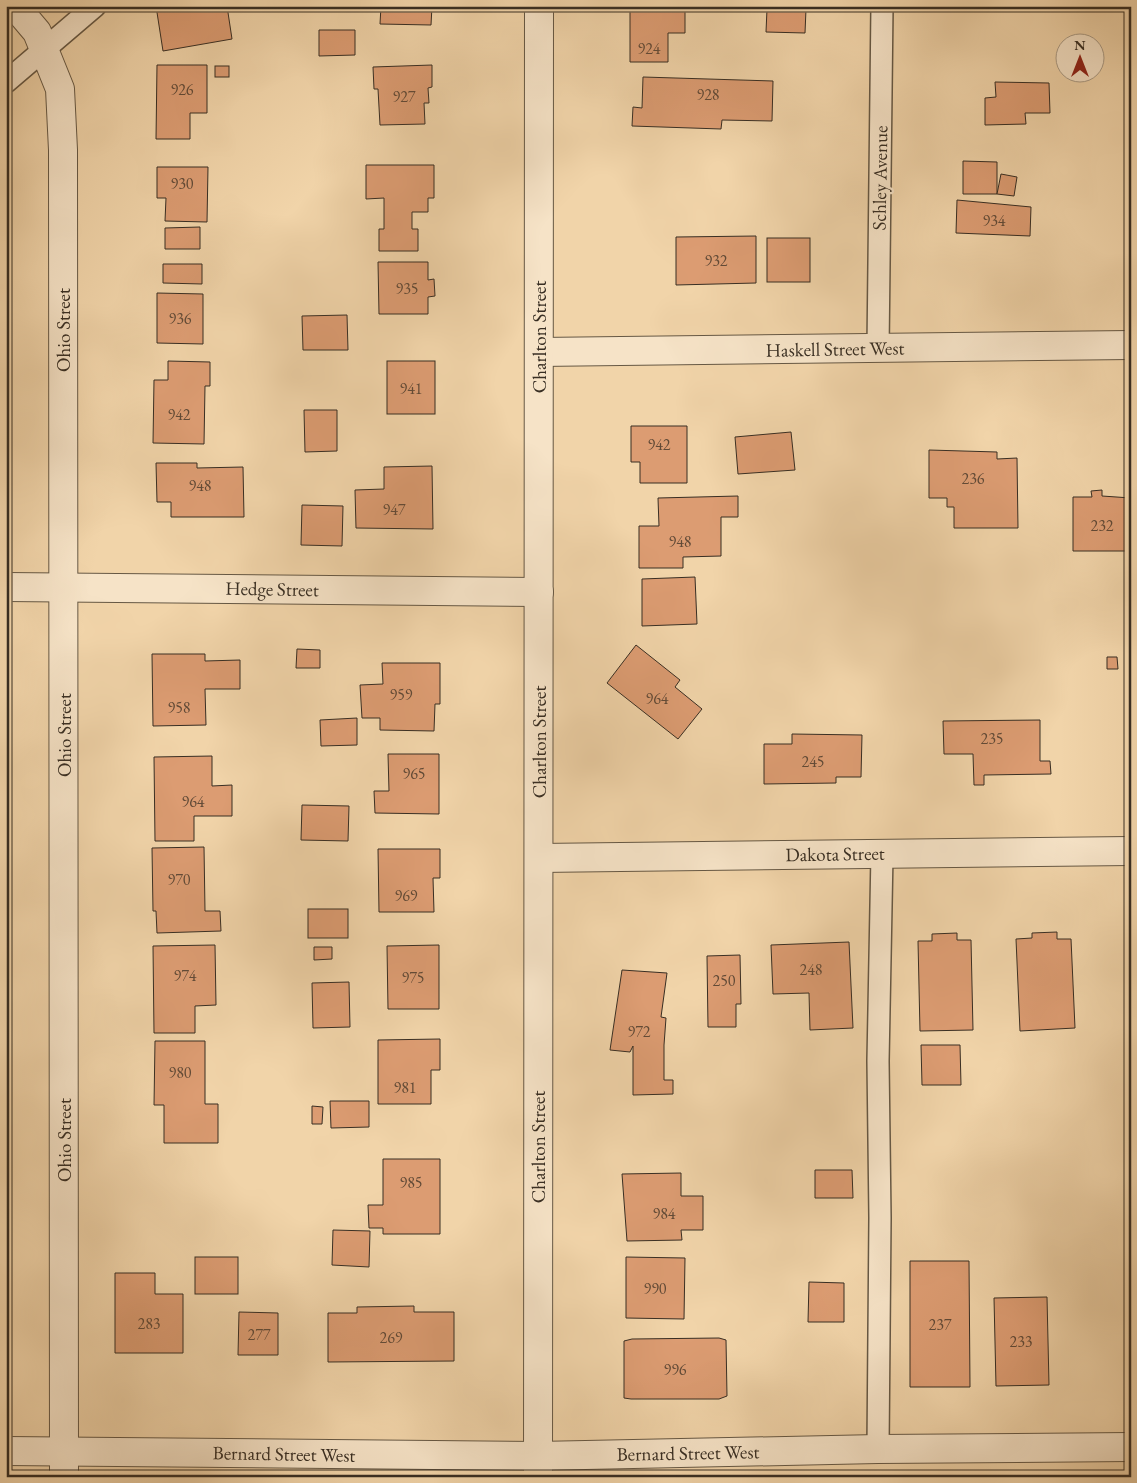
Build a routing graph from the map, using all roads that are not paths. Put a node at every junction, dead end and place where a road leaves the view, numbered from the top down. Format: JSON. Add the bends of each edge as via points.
{"nodes":[{"id":1,"x":15,"y":6,"type":"edge"},
{"id":2,"x":95,"y":6,"type":"edge"},
{"id":3,"x":540,"y":6,"type":"edge"},
{"id":4,"x":882,"y":6,"type":"edge"},
{"id":5,"x":44,"y":49,"type":"junction"},
{"id":6,"x":6,"y":82,"type":"edge"},
{"id":7,"x":1131,"y":345,"type":"edge"},
{"id":8,"x":878,"y":349,"type":"junction"},
{"id":9,"x":539,"y":352,"type":"junction"},
{"id":10,"x":6,"y":586,"type":"edge"},
{"id":11,"x":64,"y":587,"type":"junction"},
{"id":12,"x":539,"y":592,"type":"junction"},
{"id":13,"x":1131,"y":850,"type":"edge"},
{"id":14,"x":882,"y":854,"type":"junction"},
{"id":15,"x":539,"y":858,"type":"junction"},
{"id":16,"x":1131,"y":1447,"type":"edge"},
{"id":17,"x":878,"y":1449,"type":"junction"},
{"id":18,"x":6,"y":1451,"type":"edge"},
{"id":19,"x":64,"y":1464,"type":"edge"},
{"id":20,"x":538,"y":1467,"type":"edge"}],
"edges":[{"from":1,"to":5,"type":"street","name":"Ohio Street","via":[[37,32]]},
{"from":2,"to":5,"type":"lane"},
{"from":3,"to":9,"type":"street","name":"Charlton Street"},
{"from":4,"to":8,"type":"lane","name":"Schley Avenue"},
{"from":5,"to":6,"type":"lane"},
{"from":5,"to":11,"type":"street","name":"Ohio Street","via":[[60,89],[63,150]]},
{"from":7,"to":8,"type":"street","name":"Haskell Street West"},
{"from":8,"to":9,"type":"street","name":"Haskell Street West"},
{"from":9,"to":12,"type":"street","name":"Charlton Street"},
{"from":10,"to":11,"type":"street","name":"Hedge Street"},
{"from":11,"to":12,"type":"street","name":"Hedge Street"},
{"from":11,"to":19,"type":"street","name":"Ohio Street"},
{"from":12,"to":15,"type":"street","name":"Charlton Street"},
{"from":13,"to":14,"type":"street","name":"Dakota Street"},
{"from":14,"to":15,"type":"street","name":"Dakota Street"},
{"from":14,"to":17,"type":"lane","via":[[878,1061]]},
{"from":15,"to":20,"type":"street","name":"Charlton Street"},
{"from":16,"to":17,"type":"street","name":"Bernard Street West"},
{"from":17,"to":20,"type":"street","name":"Bernard Street West"},
{"from":18,"to":19,"type":"street","name":"Bernard Street West"},
{"from":19,"to":20,"type":"street","name":"Bernard Street West"}]}
